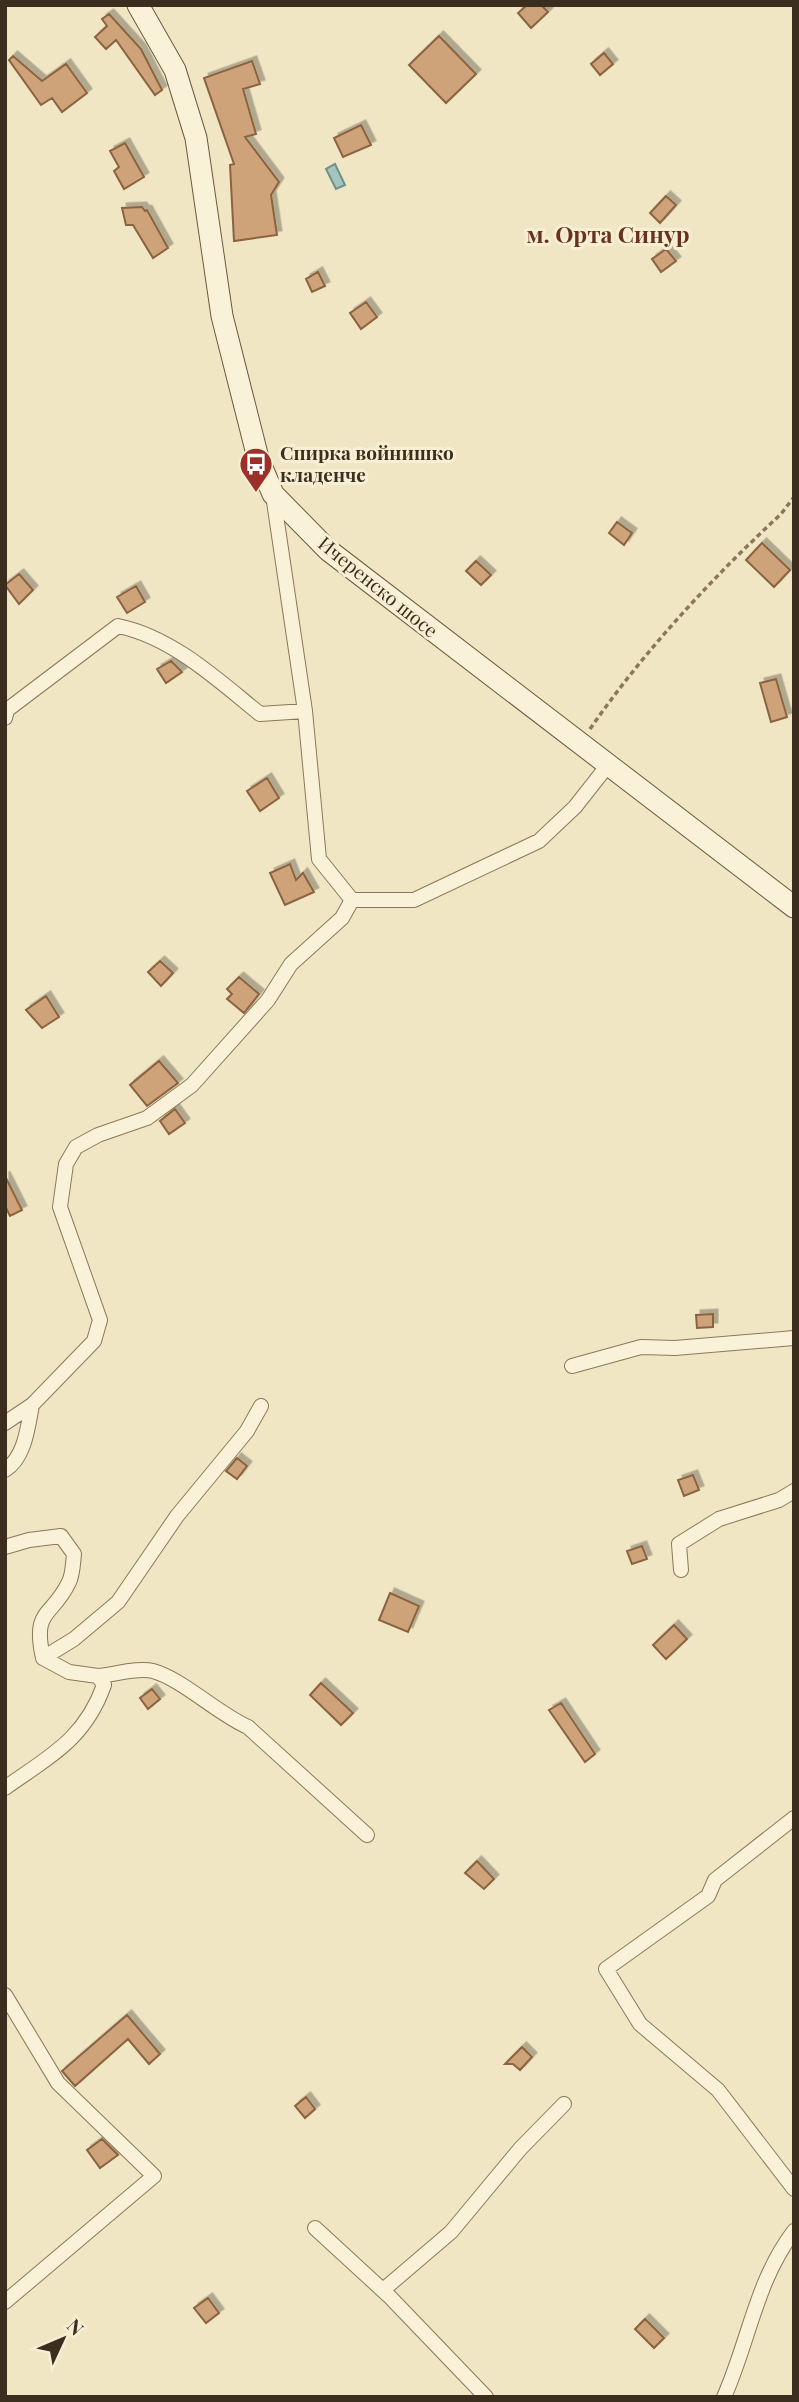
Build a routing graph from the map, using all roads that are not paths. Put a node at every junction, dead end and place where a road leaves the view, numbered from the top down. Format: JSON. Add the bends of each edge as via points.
{"nodes":[{"id":1,"x":138,"y":5,"type":"edge"},
{"id":2,"x":273,"y":494,"type":"junction"},
{"id":3,"x":305,"y":711,"type":"junction"},
{"id":4,"x":5,"y":718,"type":"edge"},
{"id":5,"x":608,"y":765,"type":"junction"},
{"id":6,"x":352,"y":900,"type":"junction"},
{"id":7,"x":794,"y":908,"type":"edge"},
{"id":8,"x":794,"y":1338,"type":"edge"},
{"id":9,"x":572,"y":1366,"type":"dead end"},
{"id":10,"x":32,"y":1405,"type":"junction"},
{"id":11,"x":261,"y":1405,"type":"dead end"},
{"id":12,"x":5,"y":1423,"type":"edge"},
{"id":13,"x":5,"y":1470,"type":"edge"},
{"id":14,"x":794,"y":1491,"type":"edge"},
{"id":15,"x":5,"y":1547,"type":"edge"},
{"id":16,"x":681,"y":1570,"type":"dead end"},
{"id":17,"x":43,"y":1658,"type":"junction"},
{"id":18,"x":98,"y":1676,"type":"junction"},
{"id":19,"x":5,"y":1788,"type":"edge"},
{"id":20,"x":794,"y":1818,"type":"edge"},
{"id":21,"x":367,"y":1835,"type":"dead end"},
{"id":22,"x":5,"y":1995,"type":"edge"},
{"id":23,"x":564,"y":2104,"type":"dead end"},
{"id":24,"x":794,"y":2189,"type":"edge"},
{"id":25,"x":315,"y":2228,"type":"dead end"},
{"id":26,"x":794,"y":2231,"type":"edge"},
{"id":27,"x":383,"y":2290,"type":"junction"},
{"id":28,"x":5,"y":2302,"type":"edge"},
{"id":29,"x":486,"y":2397,"type":"edge"},
{"id":30,"x":724,"y":2397,"type":"edge"}],
"edges":[{"from":1,"to":2,"type":"street","name":"Ичеренско шосе","via":[[174,70],[196,138],[222,316],[247,422]]},
{"from":2,"to":3,"type":"street"},
{"from":2,"to":5,"type":"street","name":"Ичеренско шосе","via":[[328,550]]},
{"from":3,"to":4,"type":"street","via":[[260,714],[189,658],[135,629],[118,626],[8,710]]},
{"from":3,"to":6,"type":"street","via":[[319,859]]},
{"from":5,"to":6,"type":"street","via":[[575,807],[538,841],[414,900]]},
{"from":5,"to":7,"type":"street","name":"Ичеренско шосе"},
{"from":6,"to":10,"type":"street","via":[[342,918],[291,964],[268,1000],[192,1085],[147,1118],[76,1147],[66,1164],[60,1207],[100,1320],[94,1341]]},
{"from":8,"to":9,"type":"street","via":[[641,1347]]},
{"from":10,"to":12,"type":"street"},
{"from":10,"to":13,"type":"street","via":[[26,1440]]},
{"from":11,"to":17,"type":"street","via":[[247,1431],[177,1516],[118,1602]]},
{"from":14,"to":16,"type":"street","via":[[719,1519],[678,1544]]},
{"from":15,"to":17,"type":"street","via":[[61,1536],[74,1554],[69,1581],[37,1632]]},
{"from":17,"to":18,"type":"street","via":[[69,1671]]},
{"from":18,"to":19,"type":"street","via":[[104,1685],[98,1703],[77,1735]]},
{"from":18,"to":21,"type":"street","via":[[152,1671],[205,1700],[248,1727]]},
{"from":20,"to":24,"type":"street","via":[[715,1880],[708,1896],[606,1969],[640,2024],[718,2090]]},
{"from":22,"to":28,"type":"street","via":[[58,2083],[154,2176]]},
{"from":23,"to":27,"type":"street","via":[[451,2232]]},
{"from":25,"to":27,"type":"street"},
{"from":26,"to":30,"type":"street","via":[[761,2286],[741,2358]]},
{"from":27,"to":29,"type":"street"}]}
